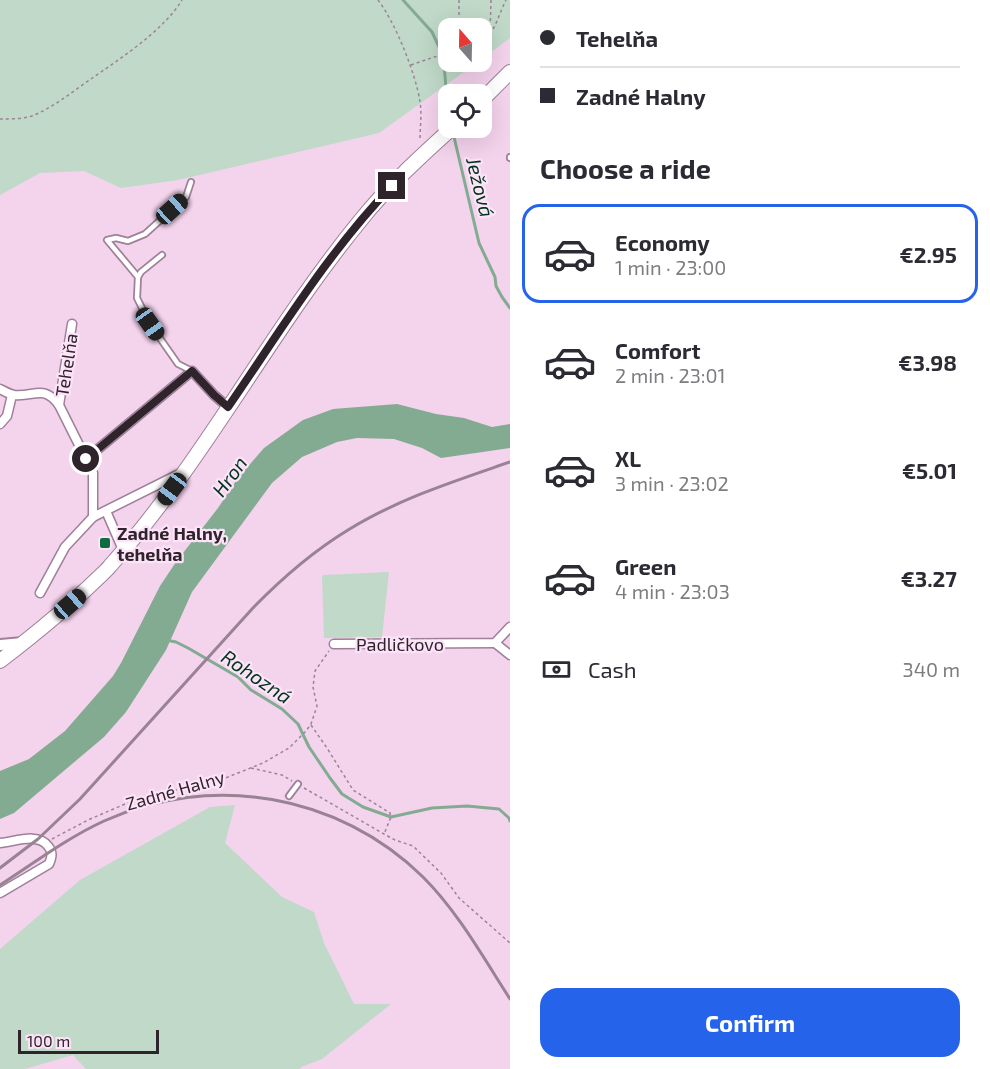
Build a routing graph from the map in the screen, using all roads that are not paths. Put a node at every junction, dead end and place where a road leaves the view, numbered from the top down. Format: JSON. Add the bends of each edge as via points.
{"nodes":[{"id":1,"x":510,"y":72,"type":"edge"},
{"id":2,"x":492,"y":90,"type":"edge"},
{"id":3,"x":441,"y":138,"type":"edge"},
{"id":4,"x":192,"y":182,"type":"dead end"},
{"id":5,"x":162,"y":255,"type":"dead end"},
{"id":6,"x":138,"y":277,"type":"junction"},
{"id":7,"x":72,"y":324,"type":"dead end"},
{"id":8,"x":192,"y":371,"type":"junction"},
{"id":9,"x":0,"y":389,"type":"edge"},
{"id":10,"x":12,"y":395,"type":"junction"},
{"id":11,"x":59,"y":405,"type":"junction"},
{"id":12,"x":228,"y":407,"type":"junction"},
{"id":13,"x":0,"y":424,"type":"edge"},
{"id":14,"x":86,"y":459,"type":"junction"},
{"id":15,"x":184,"y":471,"type":"junction"},
{"id":16,"x":106,"y":511,"type":"junction"},
{"id":17,"x":93,"y":517,"type":"junction"},
{"id":18,"x":123,"y":550,"type":"junction"},
{"id":19,"x":40,"y":593,"type":"dead end"},
{"id":20,"x":510,"y":627,"type":"edge"},
{"id":21,"x":24,"y":643,"type":"junction"},
{"id":22,"x":495,"y":643,"type":"junction"},
{"id":23,"x":334,"y":644,"type":"road end"},
{"id":24,"x":0,"y":645,"type":"edge"},
{"id":25,"x":510,"y":655,"type":"edge"},
{"id":26,"x":0,"y":661,"type":"edge"},
{"id":27,"x":298,"y":784,"type":"road end"},
{"id":28,"x":289,"y":796,"type":"dead end"},
{"id":29,"x":0,"y":843,"type":"edge"},
{"id":30,"x":0,"y":893,"type":"edge"}],
"edges":[{"from":1,"to":2,"type":"main road"},
{"from":3,"to":12,"type":"main road","via":[[374,204],[347,237]]},
{"from":4,"to":6,"type":"lane","via":[[186,197],[144,234],[128,241],[107,240]]},
{"from":5,"to":6,"type":"lane"},
{"from":6,"to":8,"type":"lane","via":[[138,298],[150,324],[178,364]]},
{"from":7,"to":11,"type":"street","name":"Tehelňa"},
{"from":8,"to":12,"type":"street"},
{"from":8,"to":14,"type":"street"},
{"from":9,"to":10,"type":"street"},
{"from":10,"to":11,"type":"street","name":"Tehelňa","via":[[44,393]]},
{"from":10,"to":13,"type":"street","via":[[7,416]]},
{"from":11,"to":14,"type":"street","name":"Tehelňa"},
{"from":12,"to":15,"type":"main road"},
{"from":14,"to":17,"type":"street","name":"Tehelňa","via":[[93,473]]},
{"from":15,"to":16,"type":"street"},
{"from":15,"to":18,"type":"main road"},
{"from":16,"to":17,"type":"street"},
{"from":16,"to":18,"type":"street"},
{"from":17,"to":19,"type":"street","via":[[65,547]]},
{"from":18,"to":21,"type":"main road","via":[[109,568]]},
{"from":20,"to":22,"type":"street"},
{"from":21,"to":24,"type":"street"},
{"from":21,"to":26,"type":"main road"},
{"from":22,"to":23,"type":"street","name":"Padličkovo"},
{"from":22,"to":25,"type":"street"},
{"from":27,"to":28,"type":"lane"},
{"from":29,"to":30,"type":"street","via":[[38,839],[46,842],[52,857],[49,864]]}]}
